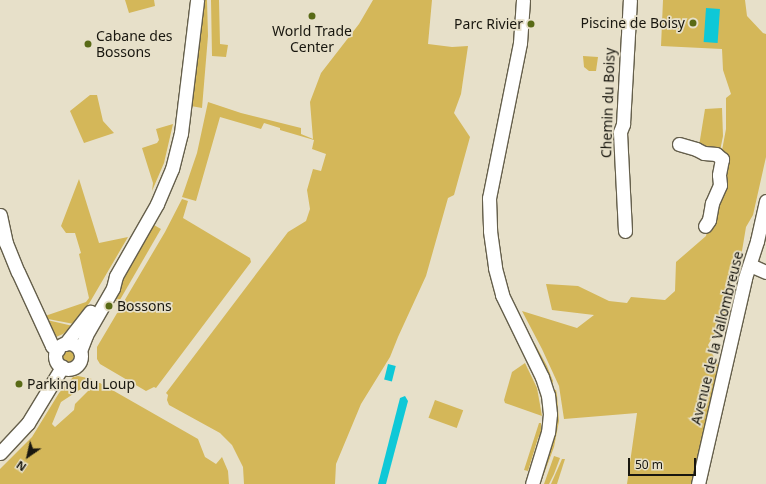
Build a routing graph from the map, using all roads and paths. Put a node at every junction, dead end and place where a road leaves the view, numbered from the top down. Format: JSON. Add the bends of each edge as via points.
{"nodes":[{"id":1,"x":191,"y":0,"type":"edge"},
{"id":2,"x":197,"y":0,"type":"edge"},
{"id":3,"x":523,"y":0,"type":"edge"},
{"id":4,"x":630,"y":0,"type":"edge"},
{"id":5,"x":194,"y":19,"type":"junction"},
{"id":6,"x":679,"y":144,"type":"dead end"},
{"id":7,"x":766,"y":200,"type":"edge"},
{"id":8,"x":0,"y":215,"type":"edge"},
{"id":9,"x":705,"y":226,"type":"dead end"},
{"id":10,"x":625,"y":231,"type":"dead end"},
{"id":11,"x":6,"y":254,"type":"edge"},
{"id":12,"x":750,"y":265,"type":"junction"},
{"id":13,"x":766,"y":272,"type":"edge"},
{"id":14,"x":116,"y":276,"type":"junction"},
{"id":15,"x":61,"y":347,"type":"junction"},
{"id":16,"x":80,"y":351,"type":"junction"},
{"id":17,"x":62,"y":367,"type":"junction"},
{"id":18,"x":0,"y":453,"type":"edge"},
{"id":19,"x":532,"y":484,"type":"edge"},
{"id":20,"x":698,"y":484,"type":"edge"}],
"edges":[{"from":1,"to":5,"type":"street"},
{"from":2,"to":5,"type":"street"},
{"from":3,"to":19,"type":"street","via":[[520,43],[489,198],[490,231],[502,295],[542,377],[548,395],[548,432]]},
{"from":4,"to":10,"type":"street","name":"Chemin du Boisy","via":[[623,124],[620,132]]},
{"from":5,"to":14,"type":"street","via":[[181,133],[175,160],[157,204]]},
{"from":6,"to":9,"type":"street","via":[[704,153],[716,154],[722,159],[720,185]]},
{"from":7,"to":12,"type":"street","name":"Avenue de la Vallombreuse"},
{"from":8,"to":11,"type":"street"},
{"from":11,"to":15,"type":"street","via":[[52,346]]},
{"from":12,"to":13,"type":"street"},
{"from":12,"to":20,"type":"street","name":"Avenue de la Vallombreuse"},
{"from":14,"to":15,"type":"street","via":[[106,283],[86,319]]},
{"from":14,"to":16,"type":"street","via":[[113,288],[86,335]]},
{"from":15,"to":16,"type":"street","via":[[73,344]]},
{"from":15,"to":17,"type":"street","via":[[56,359]]},
{"from":16,"to":17,"type":"street","via":[[81,359],[77,366],[70,369]]},
{"from":17,"to":18,"type":"street","via":[[28,423]]}]}
